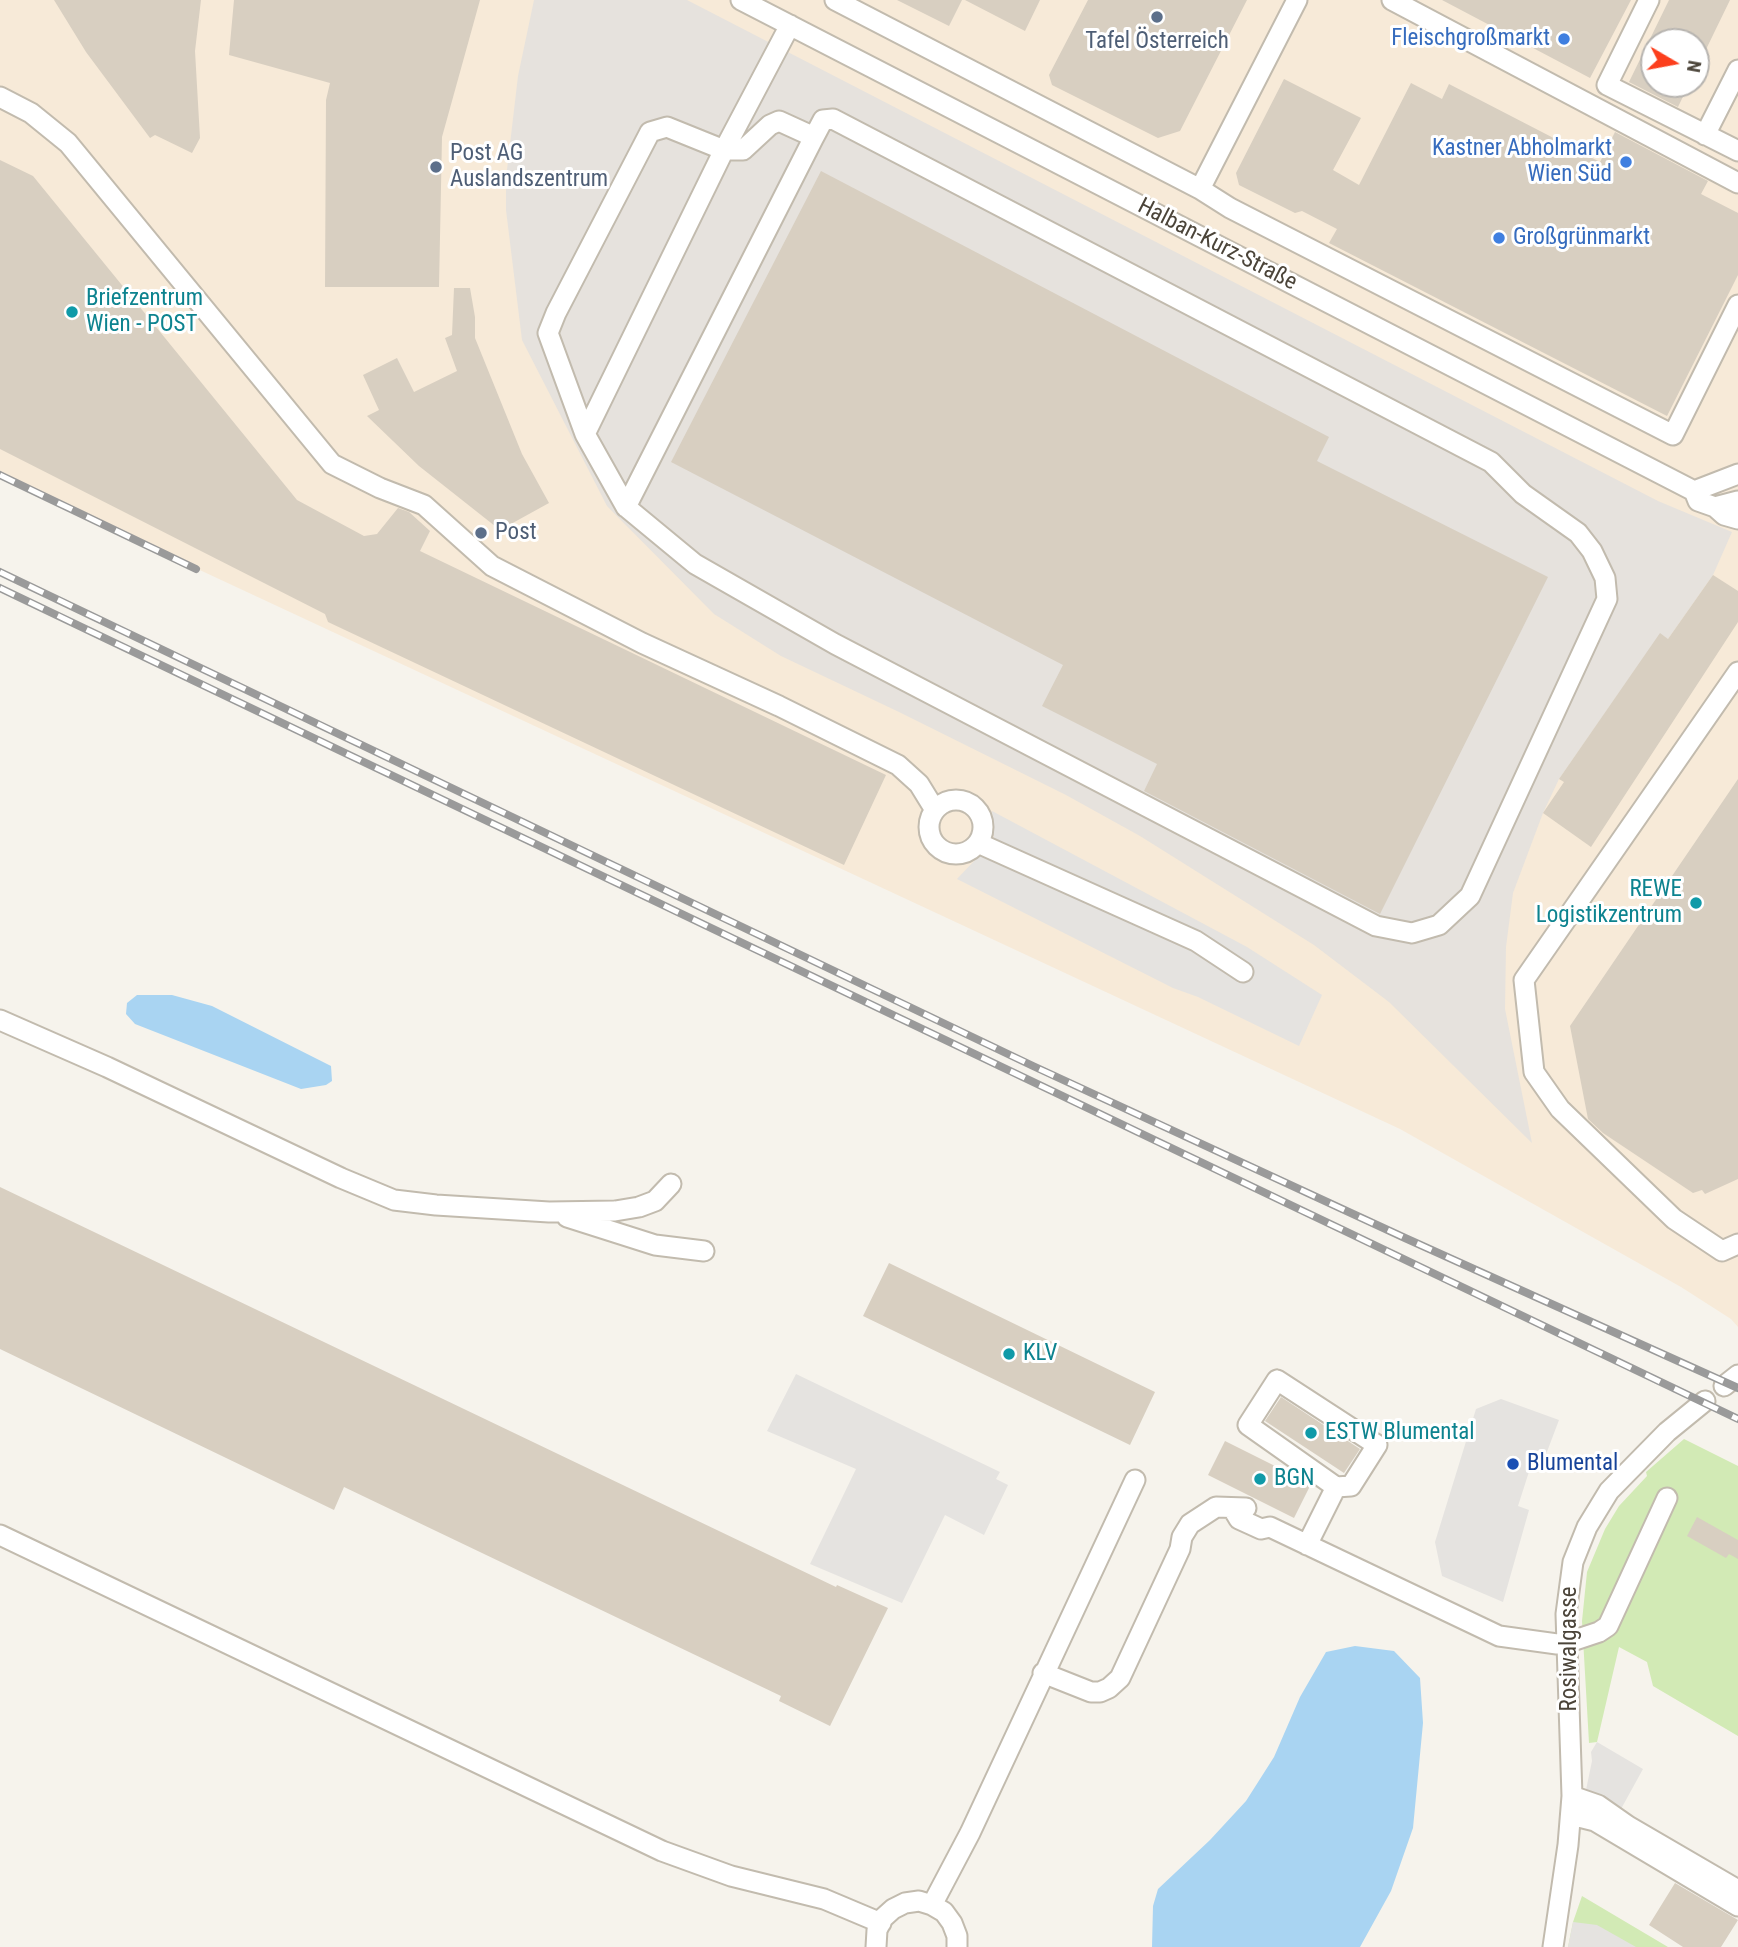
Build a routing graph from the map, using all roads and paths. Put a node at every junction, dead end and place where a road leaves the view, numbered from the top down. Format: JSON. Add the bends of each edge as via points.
{"nodes":[{"id":1,"x":741,"y":0,"type":"edge"},
{"id":2,"x":835,"y":0,"type":"edge"},
{"id":3,"x":1297,"y":0,"type":"edge"},
{"id":4,"x":1392,"y":0,"type":"edge"},
{"id":5,"x":1649,"y":0,"type":"edge"},
{"id":6,"x":790,"y":25,"type":"junction"},
{"id":7,"x":1738,"y":70,"type":"edge"},
{"id":8,"x":0,"y":97,"type":"edge"},
{"id":9,"x":1705,"y":135,"type":"junction"},
{"id":10,"x":814,"y":137,"type":"junction"},
{"id":11,"x":724,"y":150,"type":"junction"},
{"id":12,"x":1738,"y":150,"type":"edge"},
{"id":13,"x":1738,"y":183,"type":"edge"},
{"id":14,"x":1200,"y":189,"type":"junction"},
{"id":15,"x":1738,"y":306,"type":"edge"},
{"id":16,"x":585,"y":434,"type":"junction"},
{"id":17,"x":1738,"y":474,"type":"edge"},
{"id":18,"x":1694,"y":491,"type":"junction"},
{"id":19,"x":1738,"y":501,"type":"edge"},
{"id":20,"x":626,"y":507,"type":"junction"},
{"id":21,"x":1715,"y":507,"type":"junction"},
{"id":22,"x":1738,"y":519,"type":"edge"},
{"id":23,"x":1738,"y":672,"type":"edge"},
{"id":24,"x":935,"y":810,"type":"junction"},
{"id":25,"x":978,"y":843,"type":"junction"},
{"id":26,"x":1243,"y":972,"type":"dead end"},
{"id":27,"x":0,"y":1020,"type":"edge"},
{"id":28,"x":671,"y":1184,"type":"dead end"},
{"id":29,"x":549,"y":1212,"type":"junction"},
{"id":30,"x":1738,"y":1244,"type":"edge"},
{"id":31,"x":704,"y":1251,"type":"dead end"},
{"id":32,"x":1705,"y":1401,"type":"dead end"},
{"id":33,"x":1135,"y":1480,"type":"dead end"},
{"id":34,"x":1336,"y":1487,"type":"junction"},
{"id":35,"x":1667,"y":1498,"type":"dead end"},
{"id":36,"x":0,"y":1535,"type":"edge"},
{"id":37,"x":1307,"y":1545,"type":"junction"},
{"id":38,"x":1566,"y":1643,"type":"junction"},
{"id":39,"x":1043,"y":1673,"type":"junction"},
{"id":40,"x":1571,"y":1806,"type":"junction"},
{"id":41,"x":1738,"y":1890,"type":"edge"},
{"id":42,"x":932,"y":1905,"type":"junction"},
{"id":43,"x":1738,"y":1906,"type":"edge"},
{"id":44,"x":881,"y":1923,"type":"junction"},
{"id":45,"x":876,"y":1947,"type":"edge"},
{"id":46,"x":957,"y":1947,"type":"edge"},
{"id":47,"x":1553,"y":1947,"type":"edge"}],
"edges":[{"from":1,"to":6,"type":"street","name":"Halban-Kurz-Straße"},
{"from":2,"to":14,"type":"street"},
{"from":3,"to":14,"type":"street"},
{"from":4,"to":13,"type":"street"},
{"from":5,"to":9,"type":"street","via":[[1607,85]]},
{"from":6,"to":11,"type":"street"},
{"from":6,"to":18,"type":"street","name":"Halban-Kurz-Straße"},
{"from":7,"to":9,"type":"street"},
{"from":8,"to":24,"type":"street","via":[[31,113],[68,143],[332,464],[424,505],[492,566],[898,765],[919,784]]},
{"from":9,"to":12,"type":"street"},
{"from":10,"to":11,"type":"street","via":[[779,121],[743,150]]},
{"from":10,"to":20,"type":"street"},
{"from":10,"to":20,"type":"street","via":[[823,120],[833,119],[1491,462],[1523,494],[1578,533],[1605,578],[1608,599],[1470,896],[1439,925],[1412,933],[1376,926],[835,644],[695,564]]},
{"from":11,"to":16,"type":"street"},
{"from":11,"to":16,"type":"street","via":[[667,127],[650,132],[556,313],[548,333]]},
{"from":14,"to":15,"type":"street","via":[[1673,435]]},
{"from":16,"to":20,"type":"street"},
{"from":17,"to":18,"type":"street"},
{"from":18,"to":21,"type":"street","name":"Halban-Kurz-Straße","via":[[1698,501]]},
{"from":19,"to":21,"type":"street"},
{"from":21,"to":22,"type":"street","name":"Halban-Kurz-Straße"},
{"from":23,"to":30,"type":"street","via":[[1524,980],[1534,1072],[1560,1109],[1674,1219],[1722,1251]]},
{"from":24,"to":25,"type":"street","via":[[951,800],[969,803],[981,816]]},
{"from":24,"to":25,"type":"street","via":[[930,834],[940,848],[964,853]]},
{"from":25,"to":26,"type":"street","via":[[1196,941]]},
{"from":27,"to":29,"type":"street","via":[[394,1200]]},
{"from":28,"to":29,"type":"street","via":[[655,1201],[639,1207]]},
{"from":29,"to":31,"type":"street","via":[[655,1245]]},
{"from":32,"to":38,"type":"street","name":"Rosiwalgasse","via":[[1609,1491],[1591,1518],[1568,1587]]},
{"from":33,"to":39,"type":"street"},
{"from":34,"to":34,"type":"street","via":[[1351,1486],[1377,1445],[1277,1380],[1248,1425]]},
{"from":34,"to":37,"type":"street"},
{"from":35,"to":38,"type":"street","via":[[1608,1626]]},
{"from":36,"to":44,"type":"street","via":[[662,1851],[732,1876],[824,1899]]},
{"from":37,"to":38,"type":"street","via":[[1499,1636]]},
{"from":37,"to":39,"type":"street","via":[[1270,1527],[1261,1529],[1239,1519],[1233,1509],[1216,1507],[1198,1520],[1189,1542],[1180,1549],[1120,1678],[1109,1688],[1091,1692]]},
{"from":38,"to":40,"type":"street","name":"Rosiwalgasse"},
{"from":39,"to":42,"type":"street"},
{"from":40,"to":41,"type":"street","via":[[1598,1805]]},
{"from":40,"to":43,"type":"street"},
{"from":40,"to":47,"type":"street","name":"Rosiwalgasse"},
{"from":42,"to":44,"type":"street","via":[[905,1903]]},
{"from":42,"to":46,"type":"street","via":[[952,1923]]},
{"from":44,"to":45,"type":"street"}]}
